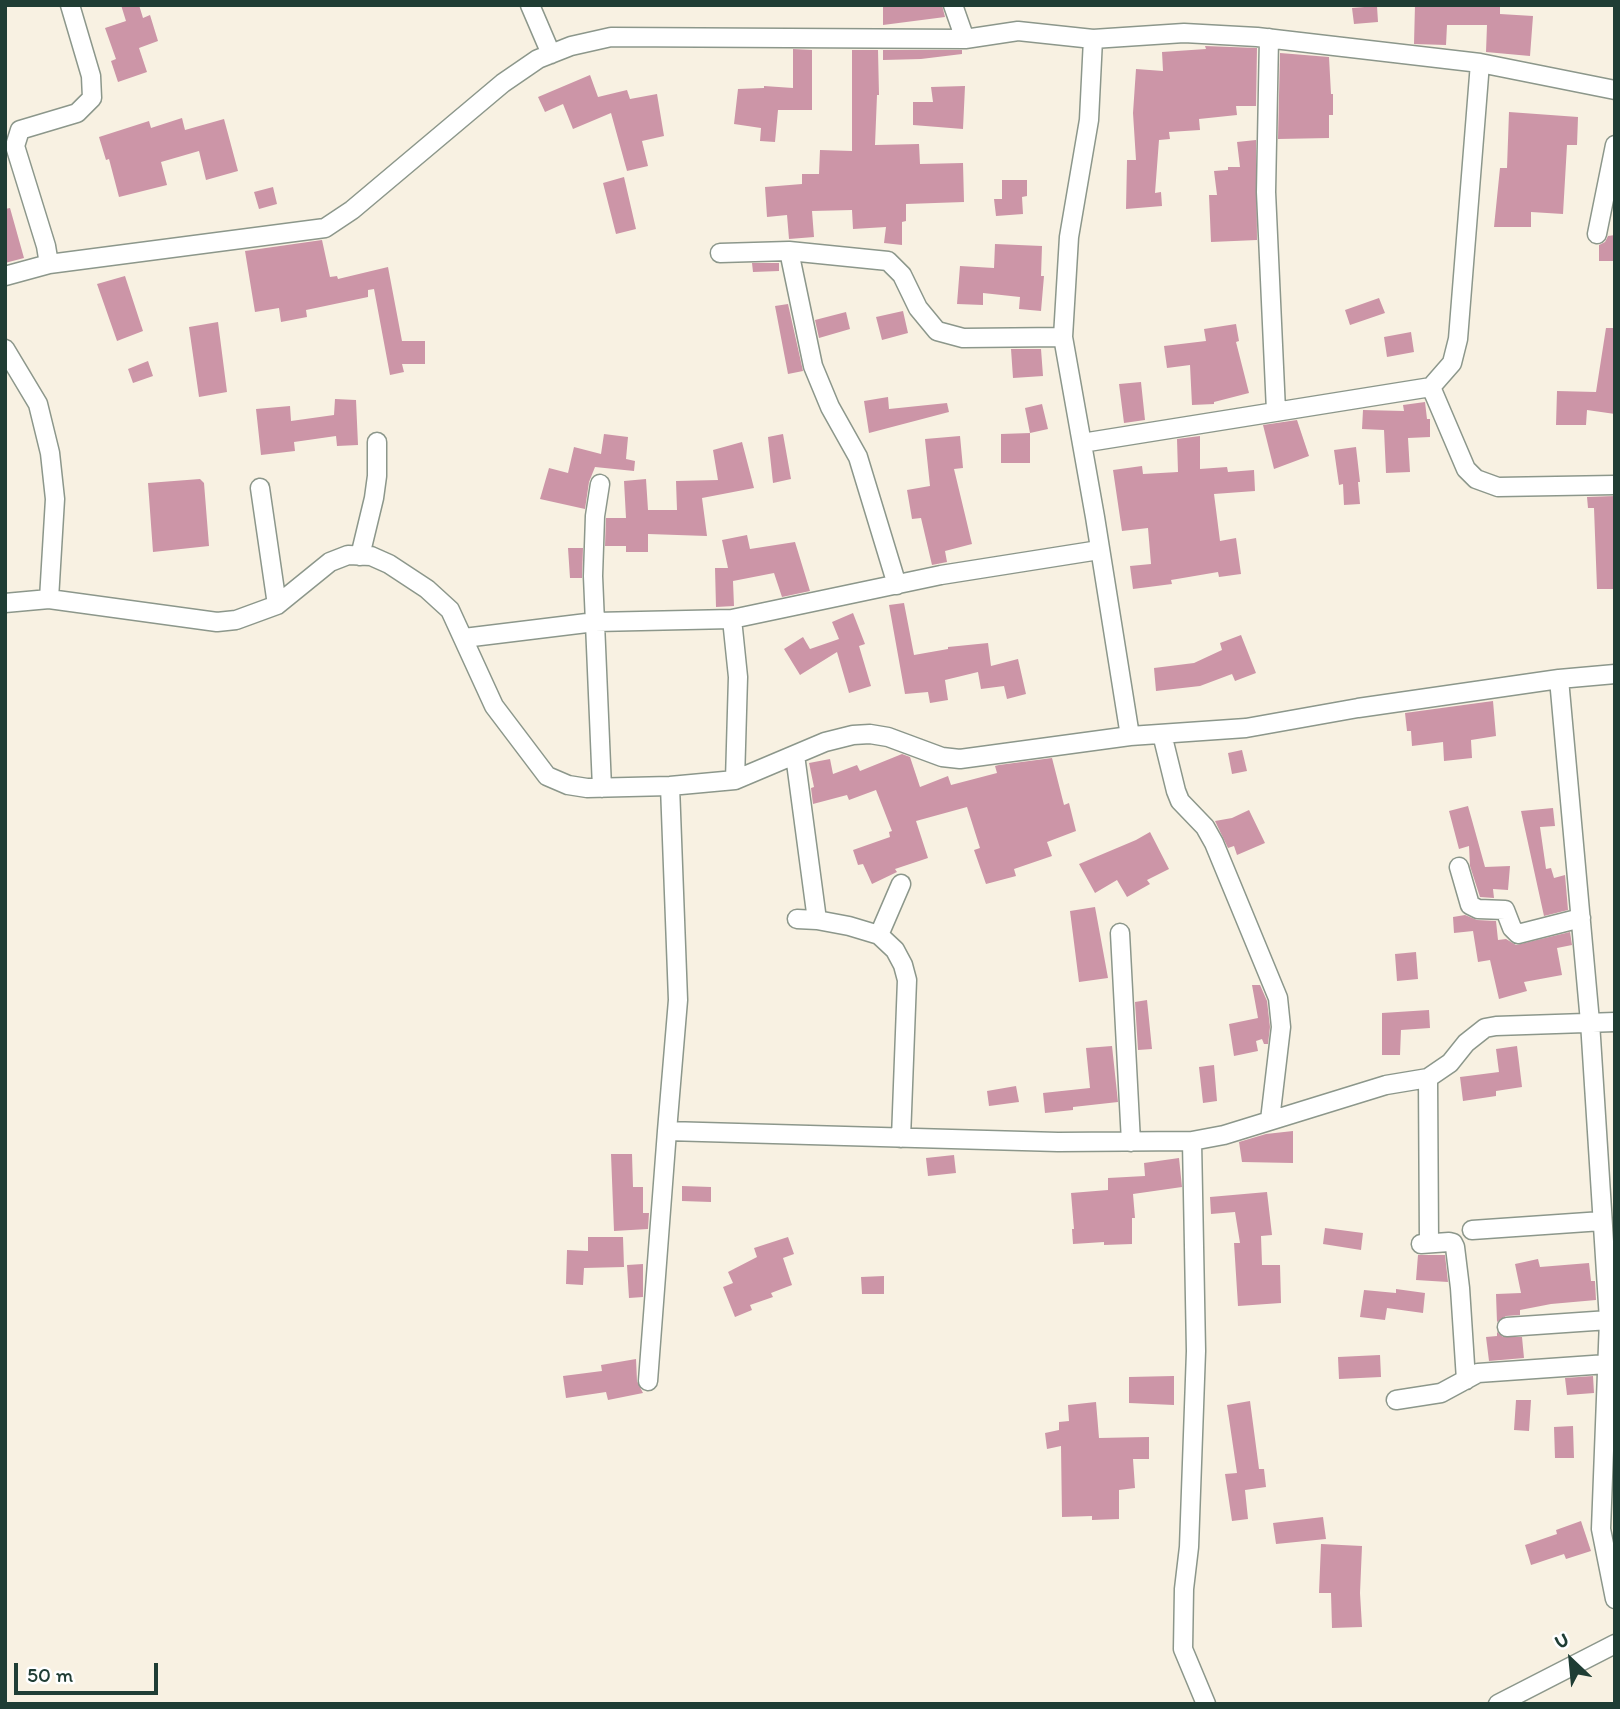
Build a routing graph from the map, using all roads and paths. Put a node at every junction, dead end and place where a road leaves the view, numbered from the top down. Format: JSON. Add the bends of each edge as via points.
{"nodes":[{"id":1,"x":70,"y":5,"type":"edge"},
{"id":2,"x":530,"y":5,"type":"edge"},
{"id":3,"x":953,"y":5,"type":"edge"},
{"id":4,"x":1269,"y":38,"type":"junction"},
{"id":5,"x":965,"y":39,"type":"junction"},
{"id":6,"x":1093,"y":39,"type":"junction"},
{"id":7,"x":551,"y":54,"type":"junction"},
{"id":8,"x":1480,"y":62,"type":"junction"},
{"id":9,"x":1615,"y":90,"type":"edge"},
{"id":10,"x":1615,"y":145,"type":"edge"},
{"id":11,"x":1597,"y":234,"type":"dead end"},
{"id":12,"x":789,"y":251,"type":"junction"},
{"id":13,"x":720,"y":253,"type":"dead end"},
{"id":14,"x":49,"y":264,"type":"junction"},
{"id":15,"x":5,"y":276,"type":"edge"},
{"id":16,"x":1063,"y":337,"type":"junction"},
{"id":17,"x":5,"y":349,"type":"edge"},
{"id":18,"x":1431,"y":387,"type":"junction"},
{"id":19,"x":1276,"y":411,"type":"junction"},
{"id":20,"x":377,"y":442,"type":"dead end"},
{"id":21,"x":1082,"y":443,"type":"junction"},
{"id":22,"x":600,"y":484,"type":"dead end"},
{"id":23,"x":1615,"y":485,"type":"edge"},
{"id":24,"x":260,"y":488,"type":"dead end"},
{"id":25,"x":1099,"y":550,"type":"junction"},
{"id":26,"x":360,"y":556,"type":"junction"},
{"id":27,"x":897,"y":585,"type":"junction"},
{"id":28,"x":49,"y":599,"type":"junction"},
{"id":29,"x":5,"y":603,"type":"edge"},
{"id":30,"x":277,"y":605,"type":"junction"},
{"id":31,"x":732,"y":619,"type":"junction"},
{"id":32,"x":595,"y":622,"type":"junction"},
{"id":33,"x":464,"y":638,"type":"junction"},
{"id":34,"x":1615,"y":674,"type":"edge"},
{"id":35,"x":1559,"y":679,"type":"junction"},
{"id":36,"x":1162,"y":734,"type":"junction"},
{"id":37,"x":1130,"y":736,"type":"junction"},
{"id":38,"x":795,"y":755,"type":"junction"},
{"id":39,"x":734,"y":780,"type":"junction"},
{"id":40,"x":670,"y":786,"type":"junction"},
{"id":41,"x":602,"y":788,"type":"junction"},
{"id":42,"x":1459,"y":867,"type":"dead end"},
{"id":43,"x":901,"y":884,"type":"dead end"},
{"id":44,"x":1581,"y":918,"type":"junction"},
{"id":45,"x":797,"y":919,"type":"dead end"},
{"id":46,"x":817,"y":920,"type":"junction"},
{"id":47,"x":1121,"y":933,"type":"dead end"},
{"id":48,"x":879,"y":936,"type":"junction"},
{"id":49,"x":1590,"y":1022,"type":"junction"},
{"id":50,"x":1615,"y":1022,"type":"edge"},
{"id":51,"x":1428,"y":1078,"type":"junction"},
{"id":52,"x":1269,"y":1120,"type":"junction"},
{"id":53,"x":667,"y":1131,"type":"junction"},
{"id":54,"x":901,"y":1138,"type":"junction"},
{"id":55,"x":1192,"y":1141,"type":"junction"},
{"id":56,"x":1131,"y":1142,"type":"junction"},
{"id":57,"x":1602,"y":1221,"type":"junction"},
{"id":58,"x":1472,"y":1230,"type":"dead end"},
{"id":59,"x":1609,"y":1320,"type":"junction"},
{"id":60,"x":1507,"y":1327,"type":"dead end"},
{"id":61,"x":1607,"y":1364,"type":"junction"},
{"id":62,"x":1466,"y":1380,"type":"junction"},
{"id":63,"x":648,"y":1381,"type":"dead end"},
{"id":64,"x":1396,"y":1400,"type":"dead end"},
{"id":65,"x":1615,"y":1599,"type":"edge"},
{"id":66,"x":1615,"y":1644,"type":"edge"},
{"id":67,"x":1206,"y":1704,"type":"edge"},
{"id":68,"x":1498,"y":1704,"type":"edge"}],
"edges":[{"from":1,"to":14,"type":"street","via":[[91,76],[92,98],[77,113],[20,130],[15,146]]},
{"from":2,"to":7,"type":"street"},
{"from":3,"to":5,"type":"street"},
{"from":4,"to":6,"type":"street","via":[[1184,33]]},
{"from":4,"to":8,"type":"street"},
{"from":4,"to":19,"type":"street","via":[[1266,192]]},
{"from":5,"to":6,"type":"street","via":[[1018,31]]},
{"from":5,"to":7,"type":"street","via":[[611,37]]},
{"from":6,"to":16,"type":"street","via":[[1089,120],[1069,237]]},
{"from":7,"to":14,"type":"street","via":[[503,83],[352,210],[324,228]]},
{"from":8,"to":9,"type":"street"},
{"from":8,"to":18,"type":"street","via":[[1458,340],[1452,363]]},
{"from":10,"to":11,"type":"street"},
{"from":12,"to":13,"type":"street"},
{"from":12,"to":16,"type":"street","via":[[888,261],[937,331],[963,338]]},
{"from":12,"to":27,"type":"street","via":[[813,366],[858,457]]},
{"from":14,"to":15,"type":"street"},
{"from":16,"to":21,"type":"street"},
{"from":17,"to":28,"type":"street","via":[[38,404],[50,453],[55,499]]},
{"from":18,"to":19,"type":"street"},
{"from":18,"to":23,"type":"street","via":[[1466,469],[1476,479],[1498,487]]},
{"from":19,"to":21,"type":"street"},
{"from":20,"to":26,"type":"street","via":[[374,498]]},
{"from":21,"to":25,"type":"street"},
{"from":22,"to":32,"type":"street","via":[[595,516]]},
{"from":24,"to":30,"type":"street"},
{"from":25,"to":27,"type":"street"},
{"from":25,"to":37,"type":"street"},
{"from":26,"to":30,"type":"street","via":[[330,562]]},
{"from":26,"to":33,"type":"street","via":[[389,564],[428,589],[450,610]]},
{"from":27,"to":31,"type":"street"},
{"from":28,"to":29,"type":"street"},
{"from":28,"to":30,"type":"street","via":[[217,622]]},
{"from":31,"to":32,"type":"street"},
{"from":31,"to":39,"type":"street","via":[[738,677]]},
{"from":32,"to":33,"type":"street"},
{"from":32,"to":41,"type":"street"},
{"from":33,"to":41,"type":"street","via":[[494,706],[547,776],[568,785]]},
{"from":34,"to":35,"type":"street"},
{"from":35,"to":36,"type":"street","via":[[1246,728]]},
{"from":35,"to":44,"type":"street"},
{"from":36,"to":37,"type":"street"},
{"from":36,"to":52,"type":"street","via":[[1175,791],[1214,843],[1279,998],[1281,1027]]},
{"from":37,"to":38,"type":"street","via":[[960,759],[870,734],[825,742]]},
{"from":38,"to":39,"type":"street"},
{"from":38,"to":46,"type":"street"},
{"from":39,"to":40,"type":"street"},
{"from":40,"to":41,"type":"street"},
{"from":40,"to":53,"type":"street","via":[[678,1000]]},
{"from":42,"to":44,"type":"street","via":[[1470,905],[1506,910],[1518,934]]},
{"from":43,"to":48,"type":"street"},
{"from":44,"to":49,"type":"street"},
{"from":45,"to":46,"type":"street"},
{"from":46,"to":48,"type":"street"},
{"from":47,"to":56,"type":"street"},
{"from":48,"to":54,"type":"street","via":[[895,950],[907,981]]},
{"from":49,"to":50,"type":"street"},
{"from":49,"to":51,"type":"street","via":[[1485,1028]]},
{"from":49,"to":57,"type":"street"},
{"from":51,"to":52,"type":"street","via":[[1386,1085]]},
{"from":51,"to":62,"type":"street","via":[[1425,1243],[1449,1242],[1455,1247]]},
{"from":52,"to":55,"type":"street"},
{"from":53,"to":54,"type":"street"},
{"from":53,"to":63,"type":"street"},
{"from":54,"to":56,"type":"street"},
{"from":55,"to":56,"type":"street"},
{"from":55,"to":67,"type":"street","via":[[1196,1352],[1183,1649]]},
{"from":57,"to":58,"type":"street"},
{"from":57,"to":59,"type":"street"},
{"from":59,"to":60,"type":"street"},
{"from":59,"to":61,"type":"street"},
{"from":61,"to":62,"type":"street","via":[[1478,1373]]},
{"from":61,"to":65,"type":"street","via":[[1601,1529]]},
{"from":62,"to":64,"type":"street","via":[[1441,1393]]},
{"from":66,"to":68,"type":"street"}]}
